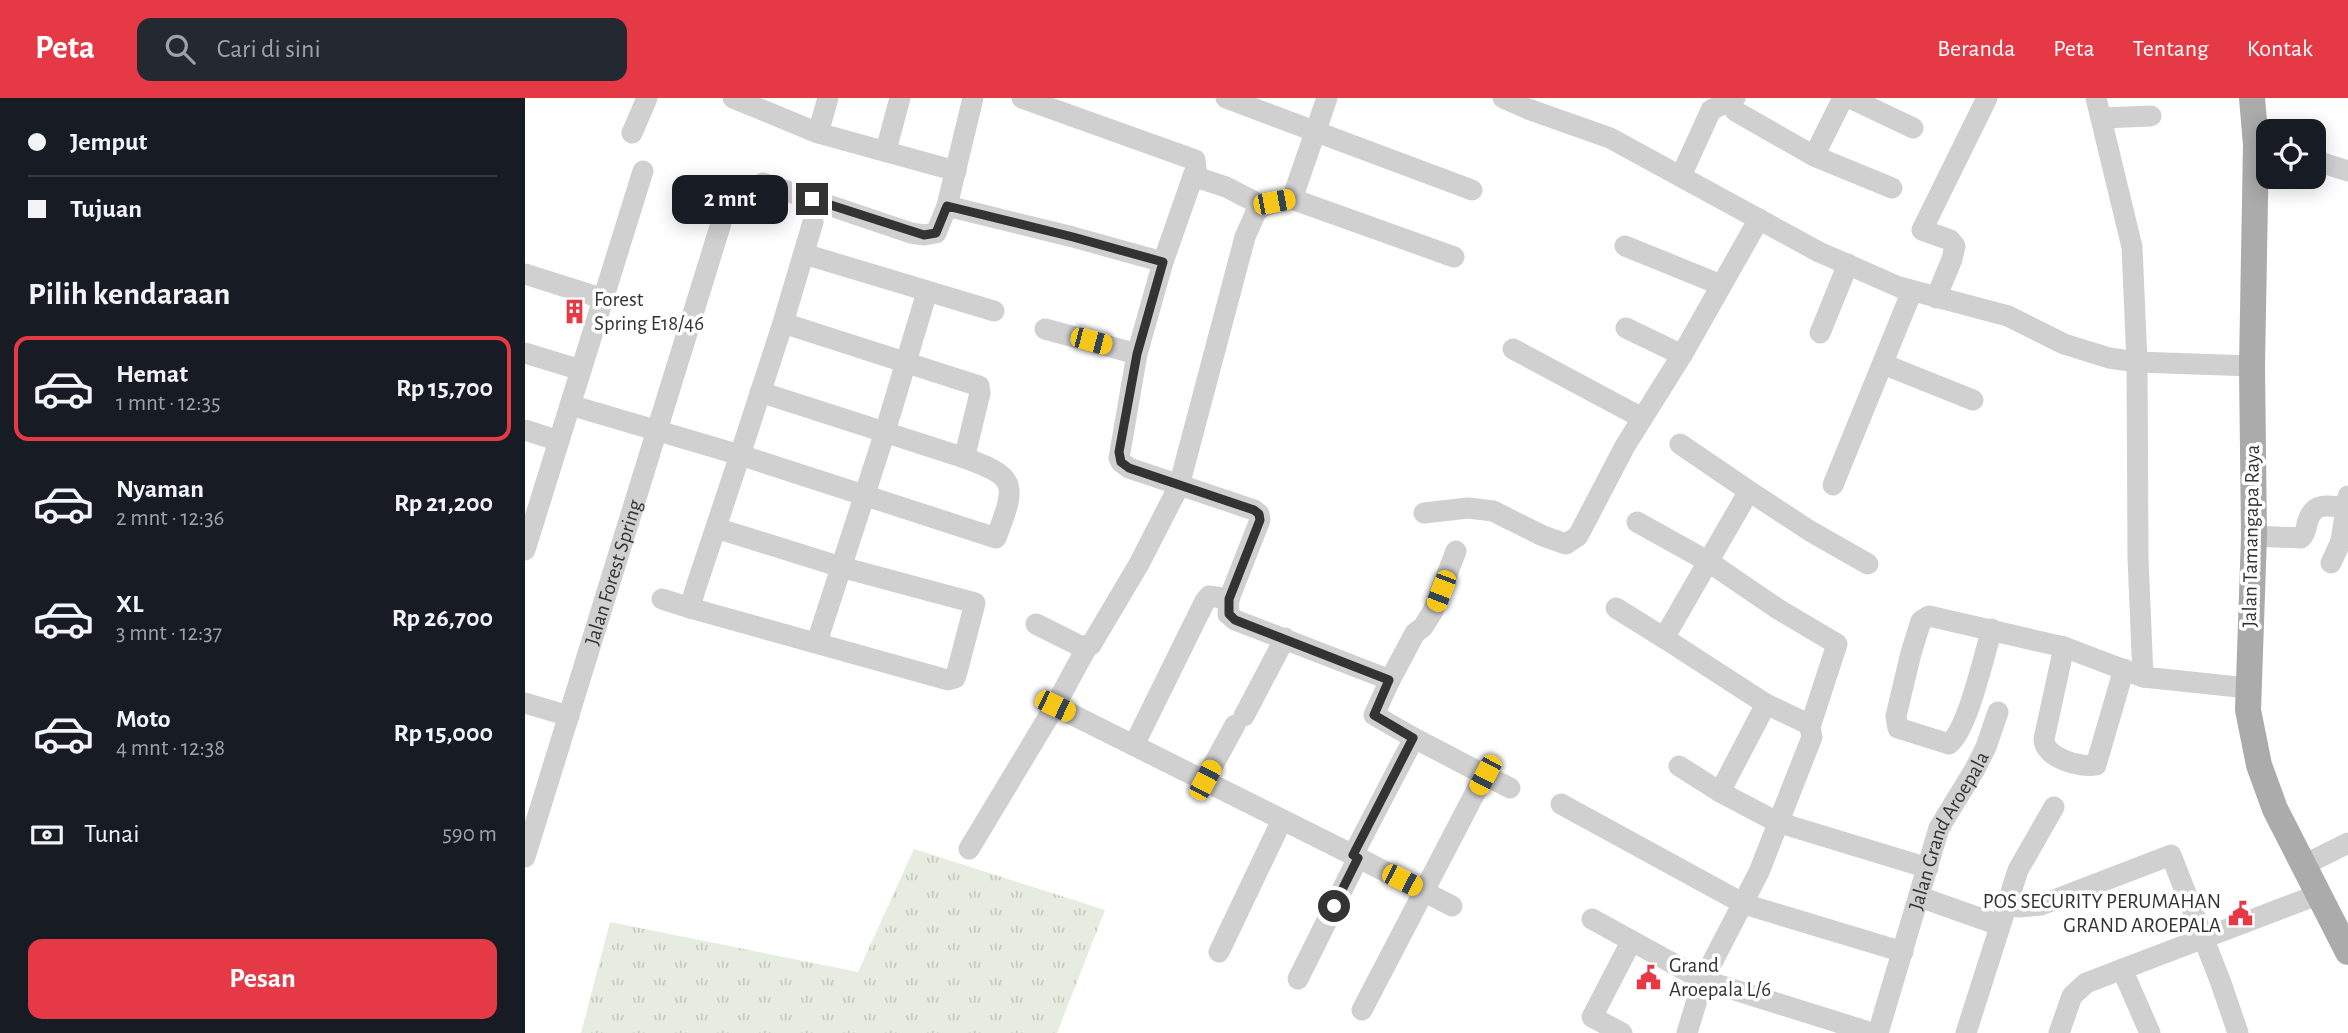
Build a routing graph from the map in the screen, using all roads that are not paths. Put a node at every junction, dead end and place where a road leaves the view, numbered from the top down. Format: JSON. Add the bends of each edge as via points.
{"nodes":[{"id":1,"x":647,"y":98,"type":"edge"},
{"id":2,"x":733,"y":98,"type":"edge"},
{"id":3,"x":828,"y":98,"type":"edge"},
{"id":4,"x":900,"y":98,"type":"edge"},
{"id":5,"x":973,"y":98,"type":"edge"},
{"id":6,"x":1022,"y":98,"type":"edge"},
{"id":7,"x":1226,"y":98,"type":"edge"},
{"id":8,"x":1327,"y":98,"type":"edge"},
{"id":9,"x":1503,"y":98,"type":"edge"},
{"id":10,"x":1843,"y":98,"type":"edge"},
{"id":11,"x":1850,"y":98,"type":"edge"},
{"id":12,"x":1987,"y":98,"type":"edge"},
{"id":13,"x":2252,"y":98,"type":"edge"},
{"id":14,"x":1530,"y":104,"type":"edge"},
{"id":15,"x":1735,"y":104,"type":"edge"},
{"id":16,"x":2098,"y":108,"type":"edge"},
{"id":17,"x":2151,"y":116,"type":"dead end"},
{"id":18,"x":2256,"y":119,"type":"edge"},
{"id":19,"x":1913,"y":128,"type":"dead end"},
{"id":20,"x":1317,"y":131,"type":"junction"},
{"id":21,"x":632,"y":133,"type":"dead end"},
{"id":22,"x":818,"y":133,"type":"junction"},
{"id":23,"x":886,"y":150,"type":"junction"},
{"id":24,"x":1814,"y":156,"type":"junction"},
{"id":25,"x":2326,"y":164,"type":"edge"},
{"id":26,"x":643,"y":171,"type":"dead end"},
{"id":27,"x":956,"y":171,"type":"junction"},
{"id":28,"x":2348,"y":172,"type":"edge"},
{"id":29,"x":1193,"y":176,"type":"junction"},
{"id":30,"x":1681,"y":176,"type":"junction"},
{"id":31,"x":763,"y":183,"type":"dead end"},
{"id":32,"x":1892,"y":188,"type":"dead end"},
{"id":33,"x":2260,"y":189,"type":"edge"},
{"id":34,"x":1472,"y":190,"type":"dead end"},
{"id":35,"x":731,"y":191,"type":"dead end"},
{"id":36,"x":1292,"y":199,"type":"junction"},
{"id":37,"x":947,"y":206,"type":"junction"},
{"id":38,"x":1263,"y":206,"type":"junction"},
{"id":39,"x":1759,"y":219,"type":"junction"},
{"id":40,"x":813,"y":222,"type":"dead end"},
{"id":41,"x":1625,"y":246,"type":"dead end"},
{"id":42,"x":804,"y":254,"type":"junction"},
{"id":43,"x":1454,"y":257,"type":"dead end"},
{"id":44,"x":1163,"y":262,"type":"junction"},
{"id":45,"x":1848,"y":264,"type":"junction"},
{"id":46,"x":525,"y":274,"type":"edge"},
{"id":47,"x":1721,"y":285,"type":"junction"},
{"id":48,"x":1912,"y":291,"type":"junction"},
{"id":49,"x":927,"y":292,"type":"junction"},
{"id":50,"x":1936,"y":298,"type":"junction"},
{"id":51,"x":604,"y":299,"type":"junction"},
{"id":52,"x":994,"y":311,"type":"dead end"},
{"id":53,"x":783,"y":323,"type":"junction"},
{"id":54,"x":1626,"y":328,"type":"dead end"},
{"id":55,"x":1045,"y":329,"type":"dead end"},
{"id":56,"x":1820,"y":334,"type":"dead end"},
{"id":57,"x":1513,"y":349,"type":"dead end"},
{"id":58,"x":525,"y":353,"type":"edge"},
{"id":59,"x":1137,"y":354,"type":"junction"},
{"id":60,"x":1682,"y":355,"type":"junction"},
{"id":61,"x":2137,"y":362,"type":"junction"},
{"id":62,"x":906,"y":364,"type":"junction"},
{"id":63,"x":1883,"y":364,"type":"junction"},
{"id":64,"x":2252,"y":366,"type":"junction"},
{"id":65,"x":581,"y":370,"type":"junction"},
{"id":66,"x":760,"y":391,"type":"junction"},
{"id":67,"x":1973,"y":400,"type":"dead end"},
{"id":68,"x":570,"y":405,"type":"junction"},
{"id":69,"x":1642,"y":418,"type":"junction"},
{"id":70,"x":658,"y":429,"type":"junction"},
{"id":71,"x":525,"y":430,"type":"edge"},
{"id":72,"x":885,"y":432,"type":"junction"},
{"id":73,"x":559,"y":441,"type":"junction"},
{"id":74,"x":1680,"y":444,"type":"dead end"},
{"id":75,"x":740,"y":455,"type":"junction"},
{"id":76,"x":962,"y":457,"type":"junction"},
{"id":77,"x":1833,"y":485,"type":"dead end"},
{"id":78,"x":1179,"y":486,"type":"junction"},
{"id":79,"x":1749,"y":491,"type":"junction"},
{"id":80,"x":863,"y":494,"type":"junction"},
{"id":81,"x":2347,"y":504,"type":"edge"},
{"id":82,"x":531,"y":509,"type":"edge"},
{"id":83,"x":1424,"y":513,"type":"dead end"},
{"id":84,"x":1637,"y":522,"type":"dead end"},
{"id":85,"x":716,"y":528,"type":"junction"},
{"id":86,"x":2254,"y":536,"type":"junction"},
{"id":87,"x":525,"y":550,"type":"edge"},
{"id":88,"x":1456,"y":551,"type":"dead end"},
{"id":89,"x":1709,"y":562,"type":"junction"},
{"id":90,"x":2331,"y":563,"type":"dead end"},
{"id":91,"x":1868,"y":564,"type":"dead end"},
{"id":92,"x":841,"y":567,"type":"junction"},
{"id":93,"x":662,"y":599,"type":"dead end"},
{"id":94,"x":1229,"y":599,"type":"junction"},
{"id":95,"x":690,"y":608,"type":"junction"},
{"id":96,"x":1616,"y":608,"type":"dead end"},
{"id":97,"x":1036,"y":624,"type":"dead end"},
{"id":98,"x":1991,"y":629,"type":"junction"},
{"id":99,"x":1285,"y":638,"type":"junction"},
{"id":100,"x":1664,"y":638,"type":"junction"},
{"id":101,"x":817,"y":642,"type":"junction"},
{"id":102,"x":1087,"y":647,"type":"junction"},
{"id":103,"x":2064,"y":647,"type":"junction"},
{"id":104,"x":2133,"y":673,"type":"junction"},
{"id":105,"x":1389,"y":680,"type":"junction"},
{"id":106,"x":2248,"y":688,"type":"junction"},
{"id":107,"x":525,"y":703,"type":"edge"},
{"id":108,"x":1766,"y":704,"type":"junction"},
{"id":109,"x":1055,"y":706,"type":"junction"},
{"id":110,"x":1999,"y":712,"type":"dead end"},
{"id":111,"x":569,"y":716,"type":"junction"},
{"id":112,"x":1810,"y":727,"type":"junction"},
{"id":113,"x":1413,"y":738,"type":"junction"},
{"id":114,"x":1134,"y":745,"type":"junction"},
{"id":115,"x":1679,"y":766,"type":"dead end"},
{"id":116,"x":1485,"y":775,"type":"junction"},
{"id":117,"x":1205,"y":780,"type":"junction"},
{"id":118,"x":1510,"y":788,"type":"dead end"},
{"id":119,"x":1720,"y":792,"type":"junction"},
{"id":120,"x":1561,"y":804,"type":"dead end"},
{"id":121,"x":2054,"y":807,"type":"dead end"},
{"id":122,"x":1282,"y":820,"type":"junction"},
{"id":123,"x":1777,"y":822,"type":"junction"},
{"id":124,"x":2348,"y":843,"type":"edge"},
{"id":125,"x":969,"y":849,"type":"dead end"},
{"id":126,"x":525,"y":857,"type":"edge"},
{"id":127,"x":1356,"y":857,"type":"junction"},
{"id":128,"x":2302,"y":866,"type":"junction"},
{"id":129,"x":1928,"y":868,"type":"junction"},
{"id":130,"x":1423,"y":891,"type":"junction"},
{"id":131,"x":2317,"y":895,"type":"junction"},
{"id":132,"x":1920,"y":897,"type":"junction"},
{"id":133,"x":1744,"y":904,"type":"junction"},
{"id":134,"x":2008,"y":904,"type":"junction"},
{"id":135,"x":1452,"y":906,"type":"dead end"},
{"id":136,"x":1592,"y":919,"type":"dead end"},
{"id":137,"x":1999,"y":925,"type":"junction"},
{"id":138,"x":2203,"y":939,"type":"junction"},
{"id":139,"x":1631,"y":942,"type":"junction"},
{"id":140,"x":1219,"y":952,"type":"dead end"},
{"id":141,"x":1903,"y":952,"type":"junction"},
{"id":142,"x":2348,"y":952,"type":"edge"},
{"id":143,"x":2122,"y":969,"type":"junction"},
{"id":144,"x":1298,"y":979,"type":"dead end"},
{"id":145,"x":1703,"y":980,"type":"junction"},
{"id":146,"x":1362,"y":1010,"type":"dead end"},
{"id":147,"x":1587,"y":1025,"type":"edge"},
{"id":148,"x":1622,"y":1033,"type":"edge"},
{"id":149,"x":1687,"y":1033,"type":"edge"},
{"id":150,"x":1872,"y":1033,"type":"edge"},
{"id":151,"x":1878,"y":1033,"type":"edge"},
{"id":152,"x":1966,"y":1033,"type":"edge"},
{"id":153,"x":2059,"y":1033,"type":"edge"},
{"id":154,"x":2150,"y":1033,"type":"edge"},
{"id":155,"x":2238,"y":1033,"type":"edge"}],
"edges":[{"from":1,"to":21,"type":"street"},
{"from":2,"to":22,"type":"street"},
{"from":3,"to":22,"type":"street"},
{"from":4,"to":23,"type":"street"},
{"from":5,"to":27,"type":"street"},
{"from":6,"to":29,"type":"street","via":[[1193,158],[1197,164]]},
{"from":7,"to":20,"type":"street"},
{"from":8,"to":20,"type":"street"},
{"from":9,"to":14,"type":"street"},
{"from":10,"to":24,"type":"street"},
{"from":11,"to":19,"type":"street"},
{"from":12,"to":50,"type":"street","via":[[1921,230],[1955,246]]},
{"from":13,"to":18,"type":"main road","name":"Jalan Tamangapa Raya"},
{"from":14,"to":30,"type":"street","via":[[1610,138]]},
{"from":15,"to":24,"type":"street"},
{"from":15,"to":30,"type":"street","via":[[1711,110]]},
{"from":16,"to":17,"type":"street"},
{"from":16,"to":61,"type":"street","via":[[2132,247]]},
{"from":20,"to":34,"type":"street"},
{"from":20,"to":36,"type":"street"},
{"from":22,"to":23,"type":"street"},
{"from":23,"to":27,"type":"street"},
{"from":24,"to":32,"type":"street"},
{"from":25,"to":28,"type":"street"},
{"from":26,"to":51,"type":"street"},
{"from":27,"to":37,"type":"street"},
{"from":29,"to":38,"type":"street"},
{"from":29,"to":44,"type":"street"},
{"from":30,"to":39,"type":"street"},
{"from":31,"to":37,"type":"street","via":[[924,235],[936,233]]},
{"from":33,"to":64,"type":"main road","name":"Jalan Tamangapa Raya"},
{"from":35,"to":70,"type":"street","name":"Jalan Forest Spring"},
{"from":36,"to":38,"type":"street"},
{"from":36,"to":43,"type":"street"},
{"from":37,"to":44,"type":"street"},
{"from":38,"to":78,"type":"street","via":[[1245,237]]},
{"from":39,"to":45,"type":"street"},
{"from":39,"to":47,"type":"street"},
{"from":40,"to":42,"type":"street"},
{"from":41,"to":47,"type":"street"},
{"from":42,"to":49,"type":"street"},
{"from":42,"to":53,"type":"street"},
{"from":44,"to":59,"type":"street"},
{"from":45,"to":48,"type":"street"},
{"from":45,"to":56,"type":"street"},
{"from":46,"to":51,"type":"street"},
{"from":47,"to":60,"type":"street"},
{"from":48,"to":50,"type":"street"},
{"from":48,"to":63,"type":"street"},
{"from":49,"to":52,"type":"street"},
{"from":49,"to":62,"type":"street"},
{"from":50,"to":61,"type":"street","via":[[2008,316],[2087,353]]},
{"from":51,"to":65,"type":"street"},
{"from":53,"to":62,"type":"street"},
{"from":53,"to":66,"type":"street"},
{"from":54,"to":60,"type":"street"},
{"from":55,"to":59,"type":"street"},
{"from":57,"to":69,"type":"street"},
{"from":58,"to":65,"type":"street"},
{"from":59,"to":78,"type":"street","via":[[1119,458],[1129,468]]},
{"from":60,"to":69,"type":"street"},
{"from":61,"to":64,"type":"street"},
{"from":61,"to":104,"type":"street","via":[[2138,558]]},
{"from":62,"to":72,"type":"street"},
{"from":62,"to":76,"type":"street","via":[[979,386]]},
{"from":63,"to":67,"type":"street"},
{"from":63,"to":77,"type":"street"},
{"from":64,"to":86,"type":"main road","name":"Jalan Tamangapa Raya"},
{"from":65,"to":68,"type":"street"},
{"from":66,"to":72,"type":"street"},
{"from":66,"to":75,"type":"street"},
{"from":68,"to":70,"type":"street"},
{"from":68,"to":73,"type":"street"},
{"from":69,"to":83,"type":"street","via":[[1578,536],[1566,544],[1493,511],[1468,508]]},
{"from":70,"to":75,"type":"street"},
{"from":70,"to":111,"type":"street","name":"Jalan Forest Spring"},
{"from":71,"to":73,"type":"street"},
{"from":72,"to":76,"type":"street"},
{"from":72,"to":80,"type":"street"},
{"from":73,"to":82,"type":"street"},
{"from":74,"to":79,"type":"street"},
{"from":75,"to":80,"type":"street"},
{"from":75,"to":85,"type":"street"},
{"from":76,"to":80,"type":"street","via":[[1005,477],[1008,501],[996,538]]},
{"from":78,"to":94,"type":"street","via":[[1259,514]]},
{"from":78,"to":102,"type":"street","via":[[1139,564]]},
{"from":79,"to":89,"type":"street"},
{"from":79,"to":91,"type":"street"},
{"from":80,"to":92,"type":"street"},
{"from":81,"to":86,"type":"street","via":[[2313,510],[2301,538]]},
{"from":81,"to":90,"type":"street","via":[[2341,541]]},
{"from":82,"to":87,"type":"street"},
{"from":84,"to":89,"type":"street"},
{"from":85,"to":92,"type":"street"},
{"from":85,"to":95,"type":"street"},
{"from":86,"to":106,"type":"main road","name":"Jalan Tamangapa Raya"},
{"from":88,"to":105,"type":"street","via":[[1433,611]]},
{"from":89,"to":100,"type":"street"},
{"from":89,"to":112,"type":"street","via":[[1772,615],[1837,644]]},
{"from":92,"to":101,"type":"street"},
{"from":92,"to":101,"type":"street","via":[[975,603],[957,672],[948,680]]},
{"from":93,"to":95,"type":"street"},
{"from":94,"to":99,"type":"street","via":[[1229,614],[1235,620]]},
{"from":94,"to":114,"type":"street","via":[[1209,596],[1205,601]]},
{"from":95,"to":101,"type":"street"},
{"from":96,"to":100,"type":"street"},
{"from":97,"to":102,"type":"street"},
{"from":98,"to":98,"type":"street","via":[[1953,741],[1941,743],[1898,728],[1896,716],[1921,621],[1929,615]]},
{"from":98,"to":103,"type":"street"},
{"from":99,"to":105,"type":"street"},
{"from":99,"to":117,"type":"street"},
{"from":100,"to":108,"type":"street"},
{"from":102,"to":109,"type":"street"},
{"from":103,"to":104,"type":"street"},
{"from":103,"to":104,"type":"street","via":[[2044,744],[2051,754],[2089,767],[2096,765]]},
{"from":104,"to":106,"type":"street"},
{"from":105,"to":113,"type":"street","via":[[1374,715]]},
{"from":106,"to":128,"type":"main road","name":"Jalan Tamangapa Raya","via":[[2252,738],[2265,786]]},
{"from":107,"to":111,"type":"street"},
{"from":108,"to":112,"type":"street"},
{"from":108,"to":119,"type":"street"},
{"from":109,"to":114,"type":"street"},
{"from":109,"to":125,"type":"street"},
{"from":110,"to":129,"type":"street","name":"Jalan Grand Aroepala","via":[[1975,769],[1939,828]]},
{"from":111,"to":126,"type":"street","name":"Jalan Forest Spring"},
{"from":112,"to":123,"type":"street","via":[[1812,737]]},
{"from":113,"to":116,"type":"street"},
{"from":113,"to":127,"type":"street"},
{"from":114,"to":117,"type":"street"},
{"from":115,"to":119,"type":"street"},
{"from":116,"to":118,"type":"street"},
{"from":116,"to":130,"type":"street"},
{"from":117,"to":122,"type":"street"},
{"from":119,"to":123,"type":"street"},
{"from":120,"to":133,"type":"street"},
{"from":121,"to":134,"type":"street","via":[[2018,870]]},
{"from":122,"to":127,"type":"street"},
{"from":122,"to":140,"type":"street"},
{"from":123,"to":129,"type":"street"},
{"from":123,"to":133,"type":"street"},
{"from":124,"to":128,"type":"street"},
{"from":127,"to":130,"type":"street"},
{"from":127,"to":144,"type":"street"},
{"from":128,"to":131,"type":"main road","name":"Jalan Tamangapa Raya"},
{"from":129,"to":132,"type":"street","name":"Jalan Grand Aroepala"},
{"from":130,"to":135,"type":"street"},
{"from":130,"to":146,"type":"street"},
{"from":131,"to":138,"type":"street"},
{"from":131,"to":142,"type":"main road","name":"Jalan Tamangapa Raya"},
{"from":132,"to":137,"type":"street"},
{"from":132,"to":141,"type":"street","name":"Jalan Grand Aroepala"},
{"from":133,"to":141,"type":"street"},
{"from":133,"to":145,"type":"street"},
{"from":134,"to":137,"type":"street"},
{"from":134,"to":138,"type":"street","via":[[2041,905],[2171,855]]},
{"from":136,"to":139,"type":"street"},
{"from":137,"to":152,"type":"street"},
{"from":138,"to":143,"type":"street"},
{"from":138,"to":155,"type":"street"},
{"from":139,"to":145,"type":"street"},
{"from":139,"to":147,"type":"street"},
{"from":141,"to":151,"type":"street","name":"Jalan Grand Aroepala"},
{"from":143,"to":153,"type":"street","via":[[2077,989]]},
{"from":143,"to":154,"type":"street"},
{"from":145,"to":149,"type":"street"},
{"from":145,"to":150,"type":"street"},
{"from":147,"to":148,"type":"street"}]}
